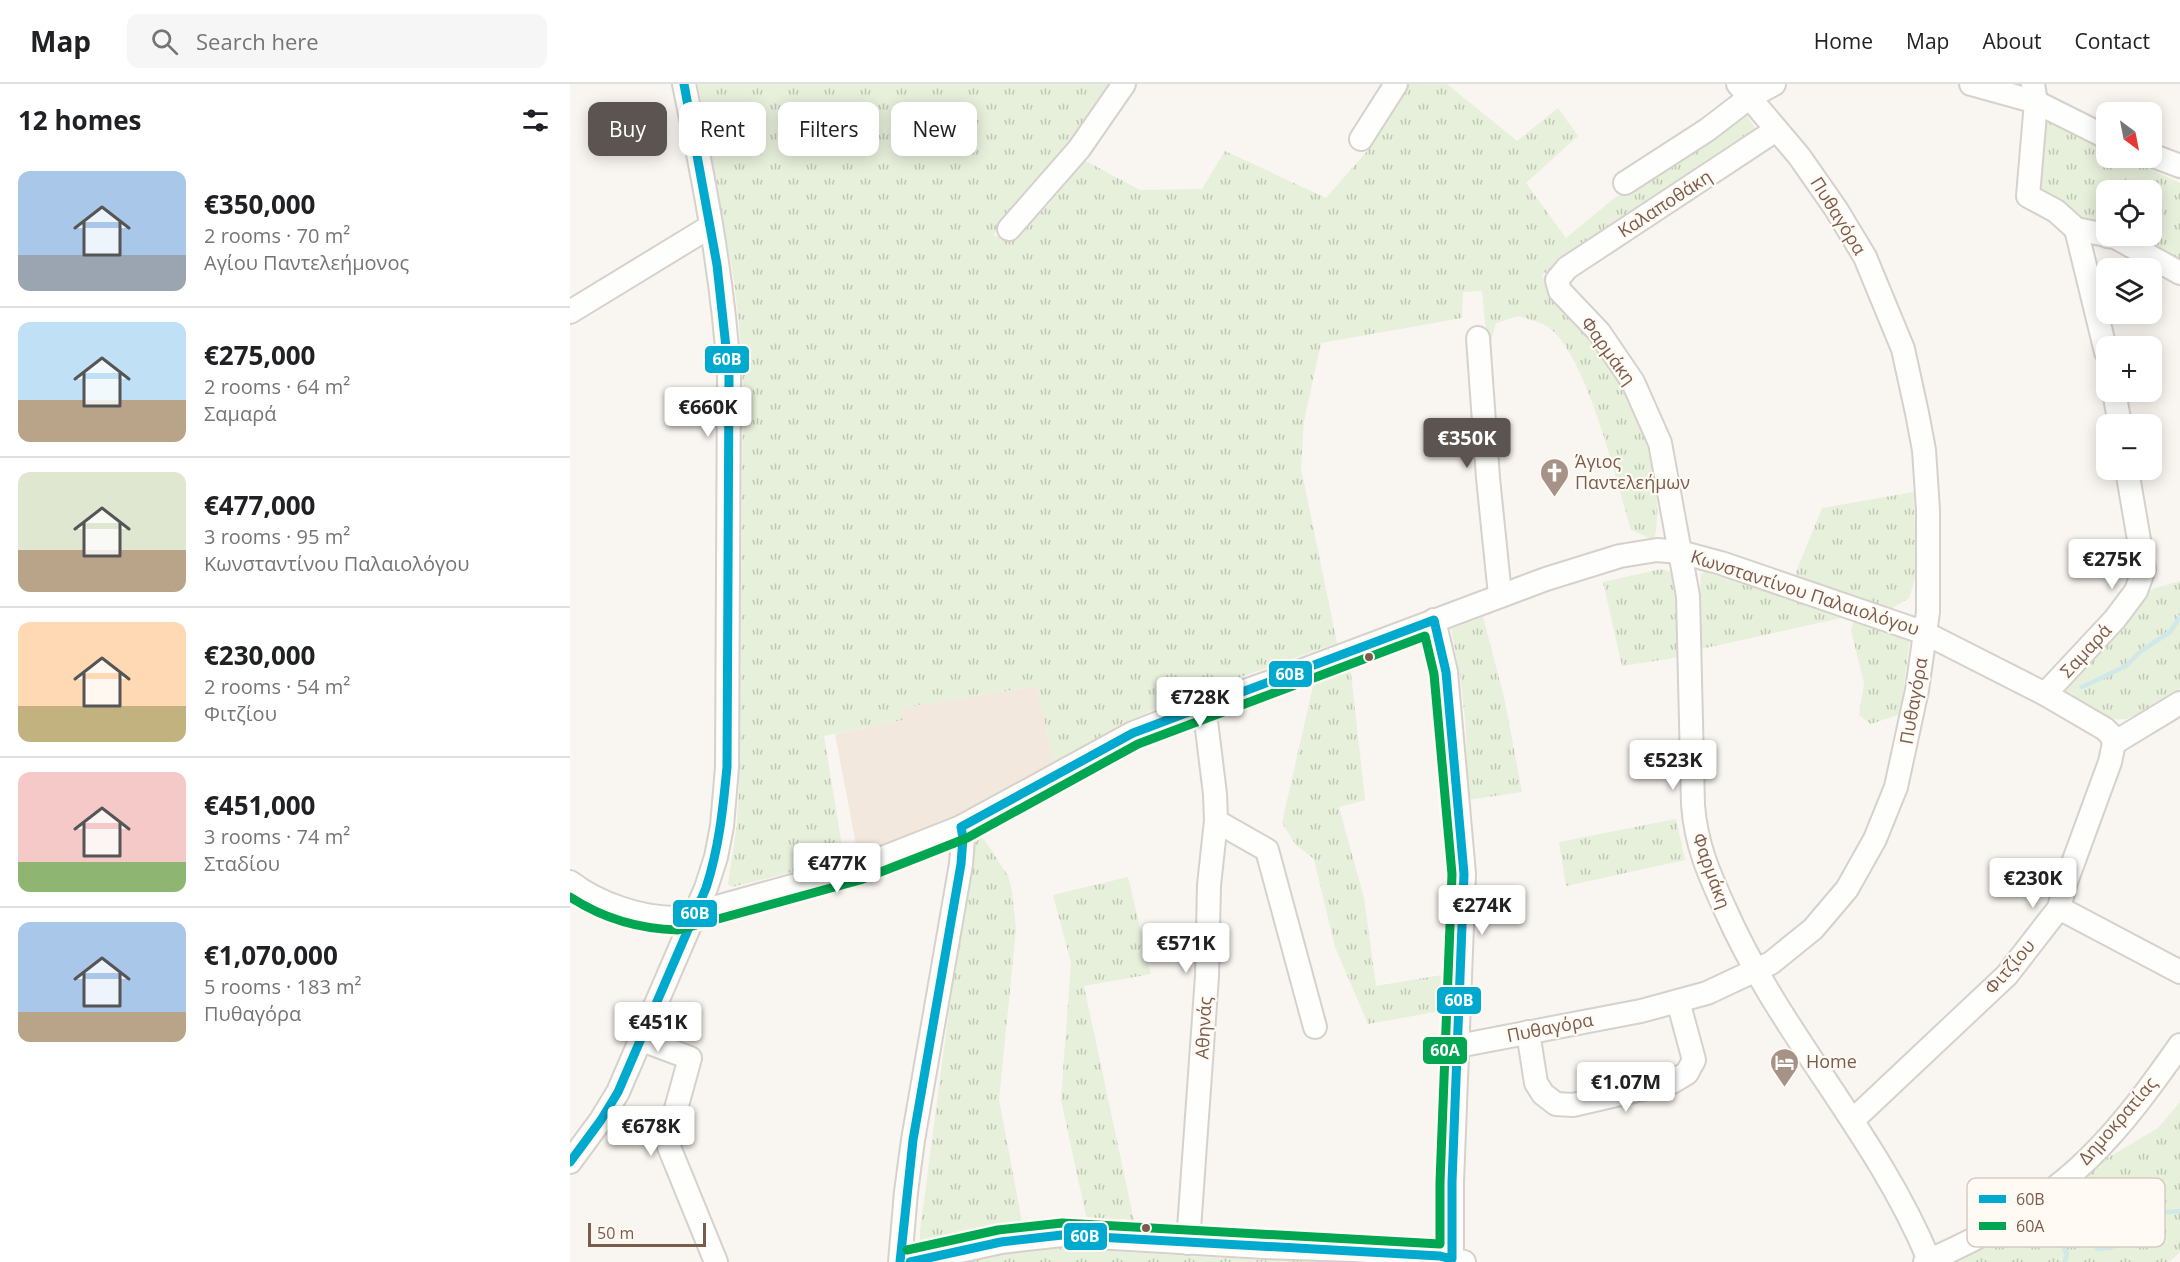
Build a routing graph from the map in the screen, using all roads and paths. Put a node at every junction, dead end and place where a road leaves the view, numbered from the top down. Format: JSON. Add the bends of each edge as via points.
{"nodes":[{"id":1,"x":684,"y":84,"type":"edge"},
{"id":2,"x":1124,"y":84,"type":"edge"},
{"id":3,"x":1396,"y":84,"type":"edge"},
{"id":4,"x":1774,"y":84,"type":"edge"},
{"id":5,"x":1971,"y":84,"type":"edge"},
{"id":6,"x":1744,"y":91,"type":"edge"},
{"id":7,"x":2034,"y":93,"type":"edge"},
{"id":8,"x":1776,"y":130,"type":"junction"},
{"id":9,"x":2096,"y":131,"type":"edge"},
{"id":10,"x":1361,"y":139,"type":"dead end"},
{"id":11,"x":2162,"y":159,"type":"edge"},
{"id":12,"x":2180,"y":166,"type":"edge"},
{"id":13,"x":1625,"y":183,"type":"dead end"},
{"id":14,"x":711,"y":226,"type":"junction"},
{"id":15,"x":1009,"y":229,"type":"dead end"},
{"id":16,"x":2076,"y":229,"type":"junction"},
{"id":17,"x":2096,"y":233,"type":"edge"},
{"id":18,"x":2131,"y":246,"type":"edge"},
{"id":19,"x":2180,"y":273,"type":"edge"},
{"id":20,"x":1557,"y":280,"type":"joint"},
{"id":21,"x":573,"y":304,"type":"edge"},
{"id":22,"x":2102,"y":336,"type":"edge"},
{"id":23,"x":1478,"y":338,"type":"dead end"},
{"id":24,"x":2129,"y":480,"type":"edge"},
{"id":25,"x":1680,"y":552,"type":"junction"},
{"id":26,"x":1500,"y":595,"type":"junction"},
{"id":27,"x":1434,"y":620,"type":"junction"},
{"id":28,"x":1925,"y":633,"type":"junction"},
{"id":29,"x":2045,"y":694,"type":"junction"},
{"id":30,"x":2180,"y":703,"type":"edge"},
{"id":31,"x":1204,"y":705,"type":"junction"},
{"id":32,"x":2114,"y":743,"type":"junction"},
{"id":33,"x":1216,"y":821,"type":"junction"},
{"id":34,"x":961,"y":827,"type":"junction"},
{"id":35,"x":570,"y":882,"type":"edge"},
{"id":36,"x":2059,"y":908,"type":"junction"},
{"id":37,"x":695,"y":914,"type":"junction"},
{"id":38,"x":1755,"y":972,"type":"junction"},
{"id":39,"x":2180,"y":972,"type":"edge"},
{"id":40,"x":1678,"y":1001,"type":"junction"},
{"id":41,"x":1315,"y":1028,"type":"dead end"},
{"id":42,"x":1528,"y":1032,"type":"junction"},
{"id":43,"x":642,"y":1040,"type":"junction"},
{"id":44,"x":2180,"y":1045,"type":"edge"},
{"id":45,"x":1458,"y":1046,"type":"junction"},
{"id":46,"x":1853,"y":1120,"type":"junction"},
{"id":47,"x":570,"y":1162,"type":"edge"},
{"id":48,"x":2065,"y":1178,"type":"edge"},
{"id":49,"x":1967,"y":1242,"type":"edge"},
{"id":50,"x":1188,"y":1243,"type":"junction"},
{"id":51,"x":1458,"y":1260,"type":"edge"},
{"id":52,"x":1927,"y":1261,"type":"edge"},
{"id":53,"x":716,"y":1262,"type":"edge"},
{"id":54,"x":900,"y":1262,"type":"edge"},
{"id":55,"x":910,"y":1262,"type":"edge"}],
"edges":[{"from":1,"to":14,"type":"street"},
{"from":2,"to":15,"type":"street","via":[[1079,149]]},
{"from":3,"to":10,"type":"street"},
{"from":4,"to":6,"type":"street"},
{"from":5,"to":7,"type":"street"},
{"from":6,"to":8,"type":"street","name":"Πυθαγόρα"},
{"from":6,"to":13,"type":"street","via":[[1707,130]]},
{"from":7,"to":9,"type":"street"},
{"from":7,"to":16,"type":"street","via":[[2028,196],[2056,211]]},
{"from":8,"to":20,"type":"street","name":"Καλαποθάκη","via":[[1567,268]]},
{"from":8,"to":28,"type":"street","name":"Πυθαγόρα","via":[[1799,156],[1859,248],[1903,349],[1924,450],[1929,537]]},
{"from":11,"to":12,"type":"street"},
{"from":14,"to":21,"type":"street"},
{"from":14,"to":37,"type":"street","via":[[729,375],[727,766],[719,841]]},
{"from":16,"to":17,"type":"street"},
{"from":16,"to":22,"type":"street"},
{"from":18,"to":19,"type":"street"},
{"from":20,"to":25,"type":"street","name":"Φαρμάκη","via":[[1560,291],[1599,332],[1634,381],[1660,443]]},
{"from":23,"to":26,"type":"street"},
{"from":24,"to":29,"type":"street","name":"Σαμαρά","via":[[2144,568],[2136,591]]},
{"from":25,"to":26,"type":"street","name":"Κωνσταντίνου Παλαιολόγου","via":[[1657,550],[1620,556]]},
{"from":25,"to":28,"type":"street","name":"Κωνσταντίνου Παλαιολόγου"},
{"from":25,"to":38,"type":"street","name":"Φαρμάκη","via":[[1688,596],[1695,827],[1708,870]]},
{"from":26,"to":27,"type":"street","name":"Κωνσταντίνου Παλαιολόγου"},
{"from":27,"to":31,"type":"street","name":"Κωνσταντίνου Παλαιολόγου"},
{"from":27,"to":45,"type":"street","via":[[1446,672],[1464,874]]},
{"from":28,"to":29,"type":"street","name":"Κωνσταντίνου Παλαιολόγου"},
{"from":28,"to":38,"type":"street","name":"Πυθαγόρα","via":[[1896,787],[1875,839],[1847,889],[1819,923],[1783,955]]},
{"from":29,"to":32,"type":"street","name":"Κωνσταντίνου Παλαιολόγου","via":[[2105,729]]},
{"from":30,"to":32,"type":"street"},
{"from":31,"to":33,"type":"street","name":"Αθηνάς"},
{"from":31,"to":34,"type":"street","name":"Κωνσταντίνου Παλαιολόγου","via":[[1133,733]]},
{"from":32,"to":36,"type":"street","name":"Φιτζίου"},
{"from":33,"to":41,"type":"street","via":[[1267,850]]},
{"from":33,"to":50,"type":"street","name":"Αθηνάς"},
{"from":34,"to":37,"type":"street","name":"Κωνσταντίνου Παλαιολόγου","via":[[857,868]]},
{"from":34,"to":54,"type":"street","via":[[961,864],[913,1140]]},
{"from":35,"to":37,"type":"street","name":"Κωνσταντίνου Παλαιολόγου","via":[[598,900],[637,912],[665,918]]},
{"from":36,"to":39,"type":"street"},
{"from":36,"to":46,"type":"street","name":"Φιτζίου","via":[[2007,975]]},
{"from":37,"to":43,"type":"street"},
{"from":38,"to":40,"type":"street","name":"Πυθαγόρα"},
{"from":38,"to":46,"type":"street","name":"Φαρμάκη"},
{"from":40,"to":42,"type":"street","name":"Πυθαγόρα"},
{"from":40,"to":42,"type":"street","via":[[1694,1060],[1688,1073],[1672,1082],[1573,1105],[1556,1104],[1536,1083]]},
{"from":42,"to":45,"type":"street","name":"Πυθαγόρα"},
{"from":43,"to":47,"type":"street","via":[[610,1106]]},
{"from":43,"to":53,"type":"street","via":[[690,1058],[669,1146]]},
{"from":44,"to":48,"type":"street","name":"Δημοκρατίας","via":[[2134,1108],[2087,1160]]},
{"from":45,"to":51,"type":"street","via":[[1452,1172]]},
{"from":46,"to":52,"type":"street","name":"Φαρμάκη","via":[[1888,1178]]},
{"from":49,"to":52,"type":"street","name":"Δημοκρατίας"},
{"from":50,"to":51,"type":"street","via":[[1354,1250]]},
{"from":50,"to":55,"type":"street","via":[[1062,1235],[1001,1242]]}]}
